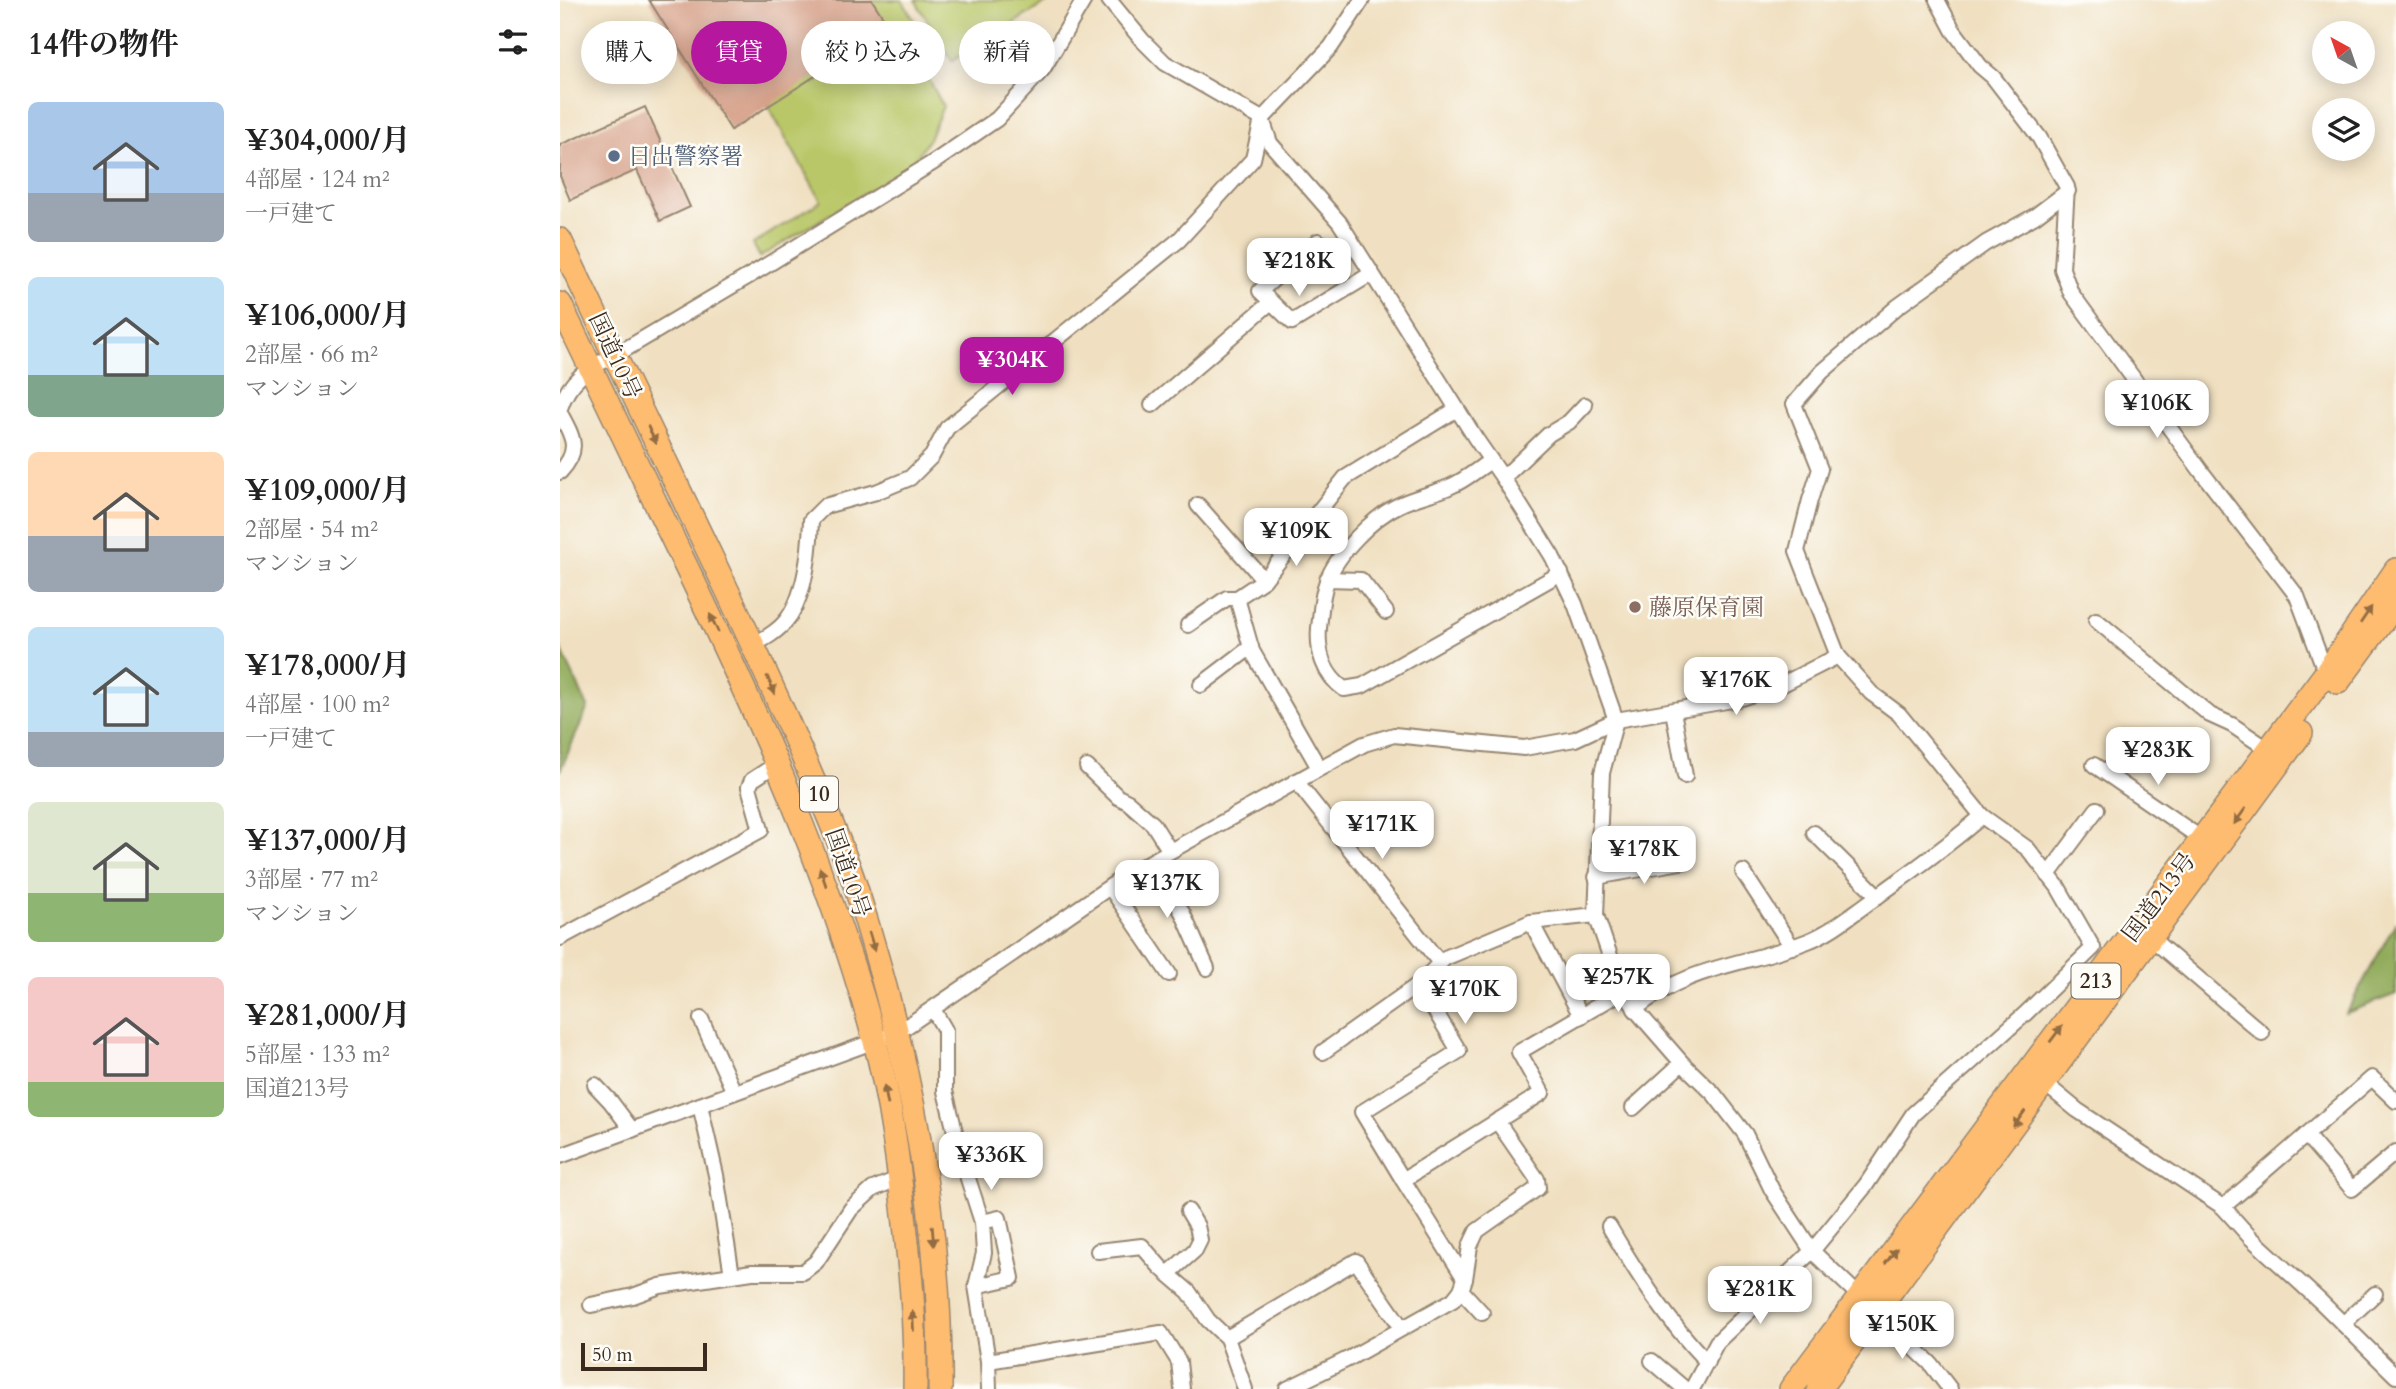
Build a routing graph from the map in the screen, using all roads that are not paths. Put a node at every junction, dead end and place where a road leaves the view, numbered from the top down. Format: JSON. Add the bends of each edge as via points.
{"nodes":[{"id":1,"x":1084,"y":0,"type":"edge"},
{"id":2,"x":1109,"y":0,"type":"edge"},
{"id":3,"x":1362,"y":0,"type":"edge"},
{"id":4,"x":1937,"y":0,"type":"edge"},
{"id":5,"x":1262,"y":119,"type":"junction"},
{"id":6,"x":2068,"y":191,"type":"junction"},
{"id":7,"x":560,"y":240,"type":"edge"},
{"id":8,"x":1318,"y":241,"type":"dead end"},
{"id":9,"x":1371,"y":274,"type":"junction"},
{"id":10,"x":1271,"y":302,"type":"junction"},
{"id":11,"x":560,"y":304,"type":"edge"},
{"id":12,"x":614,"y":356,"type":"junction"},
{"id":13,"x":591,"y":367,"type":"junction"},
{"id":14,"x":1153,"y":405,"type":"dead end"},
{"id":15,"x":1585,"y":405,"type":"dead end"},
{"id":16,"x":560,"y":408,"type":"edge"},
{"id":17,"x":1457,"y":409,"type":"junction"},
{"id":18,"x":560,"y":414,"type":"edge"},
{"id":19,"x":1490,"y":461,"type":"junction"},
{"id":20,"x":560,"y":472,"type":"edge"},
{"id":21,"x":1503,"y":478,"type":"junction"},
{"id":22,"x":1198,"y":505,"type":"dead end"},
{"id":23,"x":2396,"y":570,"type":"edge"},
{"id":24,"x":1561,"y":573,"type":"junction"},
{"id":25,"x":1327,"y":579,"type":"junction"},
{"id":26,"x":1264,"y":580,"type":"junction"},
{"id":27,"x":1237,"y":598,"type":"junction"},
{"id":28,"x":2396,"y":603,"type":"edge"},
{"id":29,"x":1385,"y":612,"type":"dead end"},
{"id":30,"x":2096,"y":620,"type":"dead end"},
{"id":31,"x":1188,"y":625,"type":"dead end"},
{"id":32,"x":753,"y":645,"type":"junction"},
{"id":33,"x":1251,"y":647,"type":"junction"},
{"id":34,"x":1838,"y":656,"type":"junction"},
{"id":35,"x":2326,"y":673,"type":"junction"},
{"id":36,"x":1201,"y":685,"type":"dead end"},
{"id":37,"x":1673,"y":711,"type":"junction"},
{"id":38,"x":1616,"y":720,"type":"junction"},
{"id":39,"x":2269,"y":750,"type":"junction"},
{"id":40,"x":778,"y":763,"type":"junction"},
{"id":41,"x":2094,"y":765,"type":"dead end"},
{"id":42,"x":1087,"y":767,"type":"dead end"},
{"id":43,"x":1319,"y":768,"type":"junction"},
{"id":44,"x":1685,"y":776,"type":"dead end"},
{"id":45,"x":1296,"y":781,"type":"junction"},
{"id":46,"x":2097,"y":809,"type":"dead end"},
{"id":47,"x":1982,"y":816,"type":"junction"},
{"id":48,"x":1814,"y":833,"type":"dead end"},
{"id":49,"x":2202,"y":839,"type":"junction"},
{"id":50,"x":1170,"y":851,"type":"junction"},
{"id":51,"x":1154,"y":860,"type":"junction"},
{"id":52,"x":1686,"y":861,"type":"dead end"},
{"id":53,"x":1744,"y":872,"type":"dead end"},
{"id":54,"x":2048,"y":875,"type":"junction"},
{"id":55,"x":1596,"y":877,"type":"junction"},
{"id":56,"x":1110,"y":887,"type":"junction"},
{"id":57,"x":1878,"y":896,"type":"junction"},
{"id":58,"x":1596,"y":915,"type":"junction"},
{"id":59,"x":1531,"y":922,"type":"junction"},
{"id":60,"x":560,"y":938,"type":"edge"},
{"id":61,"x":2151,"y":938,"type":"junction"},
{"id":62,"x":1792,"y":947,"type":"junction"},
{"id":63,"x":1440,"y":963,"type":"junction"},
{"id":64,"x":1207,"y":968,"type":"dead end"},
{"id":65,"x":1169,"y":974,"type":"dead end"},
{"id":66,"x":1419,"y":984,"type":"junction"},
{"id":67,"x":1625,"y":990,"type":"junction"},
{"id":68,"x":933,"y":1009,"type":"junction"},
{"id":69,"x":1635,"y":1009,"type":"junction"},
{"id":70,"x":1581,"y":1016,"type":"junction"},
{"id":71,"x":701,"y":1019,"type":"dead end"},
{"id":72,"x":897,"y":1033,"type":"junction"},
{"id":73,"x":2262,"y":1033,"type":"dead end"},
{"id":74,"x":875,"y":1041,"type":"junction"},
{"id":75,"x":1322,"y":1052,"type":"dead end"},
{"id":76,"x":1682,"y":1063,"type":"junction"},
{"id":77,"x":2037,"y":1078,"type":"junction"},
{"id":78,"x":595,"y":1085,"type":"dead end"},
{"id":79,"x":734,"y":1092,"type":"junction"},
{"id":80,"x":2396,"y":1101,"type":"edge"},
{"id":81,"x":700,"y":1105,"type":"junction"},
{"id":82,"x":1633,"y":1108,"type":"dead end"},
{"id":83,"x":1497,"y":1121,"type":"junction"},
{"id":84,"x":632,"y":1130,"type":"junction"},
{"id":85,"x":2306,"y":1135,"type":"junction"},
{"id":86,"x":2396,"y":1152,"type":"edge"},
{"id":87,"x":560,"y":1156,"type":"edge"},
{"id":88,"x":900,"y":1178,"type":"junction"},
{"id":89,"x":1403,"y":1180,"type":"junction"},
{"id":90,"x":2223,"y":1207,"type":"junction"},
{"id":91,"x":1188,"y":1211,"type":"dead end"},
{"id":92,"x":982,"y":1222,"type":"junction"},
{"id":93,"x":1609,"y":1226,"type":"dead end"},
{"id":94,"x":1098,"y":1251,"type":"dead end"},
{"id":95,"x":1812,"y":1251,"type":"junction"},
{"id":96,"x":1168,"y":1274,"type":"junction"},
{"id":97,"x":732,"y":1275,"type":"junction"},
{"id":98,"x":1463,"y":1284,"type":"junction"},
{"id":99,"x":976,"y":1286,"type":"junction"},
{"id":100,"x":2375,"y":1294,"type":"dead end"},
{"id":101,"x":1869,"y":1304,"type":"junction"},
{"id":102,"x":591,"y":1305,"type":"dead end"},
{"id":103,"x":1482,"y":1313,"type":"dead end"},
{"id":104,"x":2343,"y":1324,"type":"junction"},
{"id":105,"x":1402,"y":1328,"type":"junction"},
{"id":106,"x":1227,"y":1338,"type":"junction"},
{"id":107,"x":988,"y":1361,"type":"junction"},
{"id":108,"x":1651,"y":1361,"type":"dead end"},
{"id":109,"x":1707,"y":1362,"type":"junction"},
{"id":110,"x":2396,"y":1376,"type":"edge"},
{"id":111,"x":915,"y":1389,"type":"edge"},
{"id":112,"x":940,"y":1389,"type":"edge"},
{"id":113,"x":989,"y":1389,"type":"edge"},
{"id":114,"x":1182,"y":1389,"type":"edge"},
{"id":115,"x":1245,"y":1389,"type":"edge"},
{"id":116,"x":1287,"y":1389,"type":"edge"},
{"id":117,"x":1685,"y":1389,"type":"edge"},
{"id":118,"x":1692,"y":1389,"type":"edge"},
{"id":119,"x":1791,"y":1389,"type":"edge"},
{"id":120,"x":1819,"y":1389,"type":"edge"},
{"id":121,"x":1950,"y":1389,"type":"edge"}],
"edges":[{"from":1,"to":12,"type":"street","via":[[1042,69],[997,119]]},
{"from":2,"to":5,"type":"street","via":[[1165,63]]},
{"from":3,"to":5,"type":"street","via":[[1331,47]]},
{"from":4,"to":6,"type":"street","via":[[1980,66],[2039,137]]},
{"from":5,"to":9,"type":"street","via":[[1270,143],[1340,223]]},
{"from":5,"to":32,"type":"street","via":[[1253,159],[1179,240],[947,428],[932,456],[909,478],[825,506],[811,520],[798,602],[784,624]]},
{"from":6,"to":34,"type":"street","via":[[1897,307],[1822,372],[1794,404],[1821,469],[1797,551]]},
{"from":6,"to":35,"type":"street","via":[[2062,270],[2071,293],[2297,596]]},
{"from":7,"to":12,"type":"highway","name":"国道10号","number":"10"},
{"from":8,"to":10,"type":"street","via":[[1260,291]]},
{"from":9,"to":10,"type":"street","via":[[1292,322]]},
{"from":9,"to":17,"type":"street"},
{"from":10,"to":14,"type":"street"},
{"from":11,"to":13,"type":"highway","name":"国道10号","number":"10"},
{"from":12,"to":13,"type":"street"},
{"from":12,"to":32,"type":"highway","name":"国道10号","number":"10","one_way":true},
{"from":13,"to":16,"type":"street","via":[[570,386]]},
{"from":40,"to":13,"type":"highway","name":"国道10号","number":"10","one_way":true},
{"from":15,"to":21,"type":"street"},
{"from":17,"to":19,"type":"street"},
{"from":17,"to":26,"type":"street","via":[[1345,478]]},
{"from":18,"to":20,"type":"street","via":[[574,439],[568,465]]},
{"from":19,"to":21,"type":"street"},
{"from":19,"to":25,"type":"street","via":[[1452,486],[1399,505],[1372,522]]},
{"from":21,"to":24,"type":"street"},
{"from":22,"to":26,"type":"street"},
{"from":35,"to":23,"type":"highway","name":"国道213号","number":"213","one_way":true},
{"from":24,"to":25,"type":"street","via":[[1362,686],[1343,689],[1322,663],[1319,634]]},
{"from":24,"to":38,"type":"street"},
{"from":25,"to":29,"type":"street","via":[[1361,580]]},
{"from":26,"to":27,"type":"street"},
{"from":27,"to":31,"type":"street","via":[[1227,598]]},
{"from":27,"to":33,"type":"street"},
{"from":28,"to":61,"type":"highway","name":"国道213号","number":"213","one_way":true},
{"from":30,"to":39,"type":"street","via":[[2210,715]]},
{"from":32,"to":72,"type":"highway","name":"国道10号","number":"10","one_way":true,"via":[[851,874]]},
{"from":33,"to":36,"type":"street"},
{"from":33,"to":43,"type":"street"},
{"from":34,"to":37,"type":"street","via":[[1769,689]]},
{"from":34,"to":47,"type":"street","via":[[1899,714]]},
{"from":35,"to":39,"type":"highway","name":"国道213号","number":"213"},
{"from":37,"to":38,"type":"street"},
{"from":37,"to":44,"type":"street"},
{"from":38,"to":43,"type":"street","via":[[1575,739],[1524,748],[1394,735],[1364,744]]},
{"from":38,"to":55,"type":"street","via":[[1602,774]]},
{"from":39,"to":49,"type":"highway","name":"国道213号","number":"213"},
{"from":40,"to":60,"type":"street","via":[[749,787],[761,830]]},
{"from":74,"to":40,"type":"highway","name":"国道10号","number":"10","one_way":true,"via":[[819,866]]},
{"from":41,"to":49,"type":"street"},
{"from":42,"to":50,"type":"street","via":[[1153,824]]},
{"from":43,"to":45,"type":"street"},
{"from":45,"to":50,"type":"street"},
{"from":45,"to":63,"type":"street"},
{"from":46,"to":54,"type":"street"},
{"from":47,"to":54,"type":"street","via":[[2028,849]]},
{"from":47,"to":57,"type":"street"},
{"from":48,"to":57,"type":"street"},
{"from":77,"to":49,"type":"highway","name":"国道213号","number":"213","one_way":true},
{"from":50,"to":51,"type":"street"},
{"from":51,"to":56,"type":"street"},
{"from":51,"to":64,"type":"street"},
{"from":52,"to":55,"type":"street"},
{"from":53,"to":62,"type":"street"},
{"from":54,"to":95,"type":"street","via":[[2093,948],[1913,1114],[1866,1185]]},
{"from":55,"to":58,"type":"street"},
{"from":56,"to":65,"type":"street"},
{"from":56,"to":68,"type":"street"},
{"from":57,"to":62,"type":"street","via":[[1811,940]]},
{"from":58,"to":59,"type":"street"},
{"from":58,"to":67,"type":"street"},
{"from":59,"to":63,"type":"street"},
{"from":59,"to":70,"type":"street"},
{"from":61,"to":73,"type":"street"},
{"from":61,"to":77,"type":"highway","name":"国道213号","number":"213"},
{"from":62,"to":69,"type":"street","via":[[1686,977]]},
{"from":63,"to":66,"type":"street"},
{"from":66,"to":75,"type":"street"},
{"from":66,"to":89,"type":"street","via":[[1459,1051],[1362,1112]]},
{"from":67,"to":69,"type":"street"},
{"from":67,"to":70,"type":"street"},
{"from":68,"to":72,"type":"street"},
{"from":68,"to":92,"type":"street","via":[[945,1030],[945,1091]]},
{"from":69,"to":76,"type":"street"},
{"from":70,"to":83,"type":"street","via":[[1519,1052],[1542,1093]]},
{"from":71,"to":79,"type":"street"},
{"from":72,"to":74,"type":"street"},
{"from":72,"to":112,"type":"highway","name":"国道10号","number":"10","one_way":true,"via":[[930,1208],[939,1300]]},
{"from":74,"to":79,"type":"street"},
{"from":88,"to":74,"type":"highway","name":"国道10号","number":"10","one_way":true},
{"from":76,"to":82,"type":"street"},
{"from":76,"to":95,"type":"street","via":[[1745,1134],[1772,1190]]},
{"from":77,"to":90,"type":"street"},
{"from":77,"to":101,"type":"highway","name":"国道213号","number":"213"},
{"from":78,"to":84,"type":"street"},
{"from":79,"to":81,"type":"street"},
{"from":80,"to":85,"type":"street","via":[[2372,1078]]},
{"from":81,"to":84,"type":"street"},
{"from":81,"to":97,"type":"street"},
{"from":83,"to":89,"type":"street"},
{"from":83,"to":98,"type":"street","via":[[1537,1179],[1538,1188],[1477,1231]]},
{"from":84,"to":87,"type":"street"},
{"from":85,"to":86,"type":"street","via":[[2352,1189]]},
{"from":85,"to":90,"type":"street"},
{"from":88,"to":97,"type":"street","via":[[873,1189],[851,1209],[816,1262],[803,1272]]},
{"from":111,"to":88,"type":"highway","name":"国道10号","number":"10","one_way":true,"via":[[911,1277]]},
{"from":89,"to":98,"type":"street"},
{"from":90,"to":104,"type":"street"},
{"from":91,"to":96,"type":"street","via":[[1200,1240],[1195,1251]]},
{"from":92,"to":99,"type":"street","via":[[984,1253]]},
{"from":92,"to":99,"type":"street","via":[[999,1218],[1012,1278]]},
{"from":93,"to":109,"type":"street","via":[[1683,1337]]},
{"from":94,"to":96,"type":"street","via":[[1142,1246]]},
{"from":95,"to":101,"type":"street"},
{"from":95,"to":109,"type":"street","via":[[1717,1342]]},
{"from":96,"to":106,"type":"street"},
{"from":97,"to":102,"type":"street","via":[[660,1286]]},
{"from":98,"to":103,"type":"street"},
{"from":98,"to":105,"type":"street","via":[[1453,1300]]},
{"from":99,"to":107,"type":"street"},
{"from":100,"to":104,"type":"street"},
{"from":101,"to":119,"type":"highway","name":"国道213号","number":"213"},
{"from":101,"to":120,"type":"highway","name":"国道213号","number":"213"},
{"from":101,"to":121,"type":"street"},
{"from":104,"to":110,"type":"street"},
{"from":105,"to":106,"type":"street","via":[[1356,1261]]},
{"from":105,"to":116,"type":"street"},
{"from":106,"to":115,"type":"street"},
{"from":107,"to":113,"type":"street"},
{"from":107,"to":114,"type":"street","via":[[1161,1333],[1179,1362]]},
{"from":108,"to":117,"type":"street"},
{"from":109,"to":118,"type":"street"}]}
